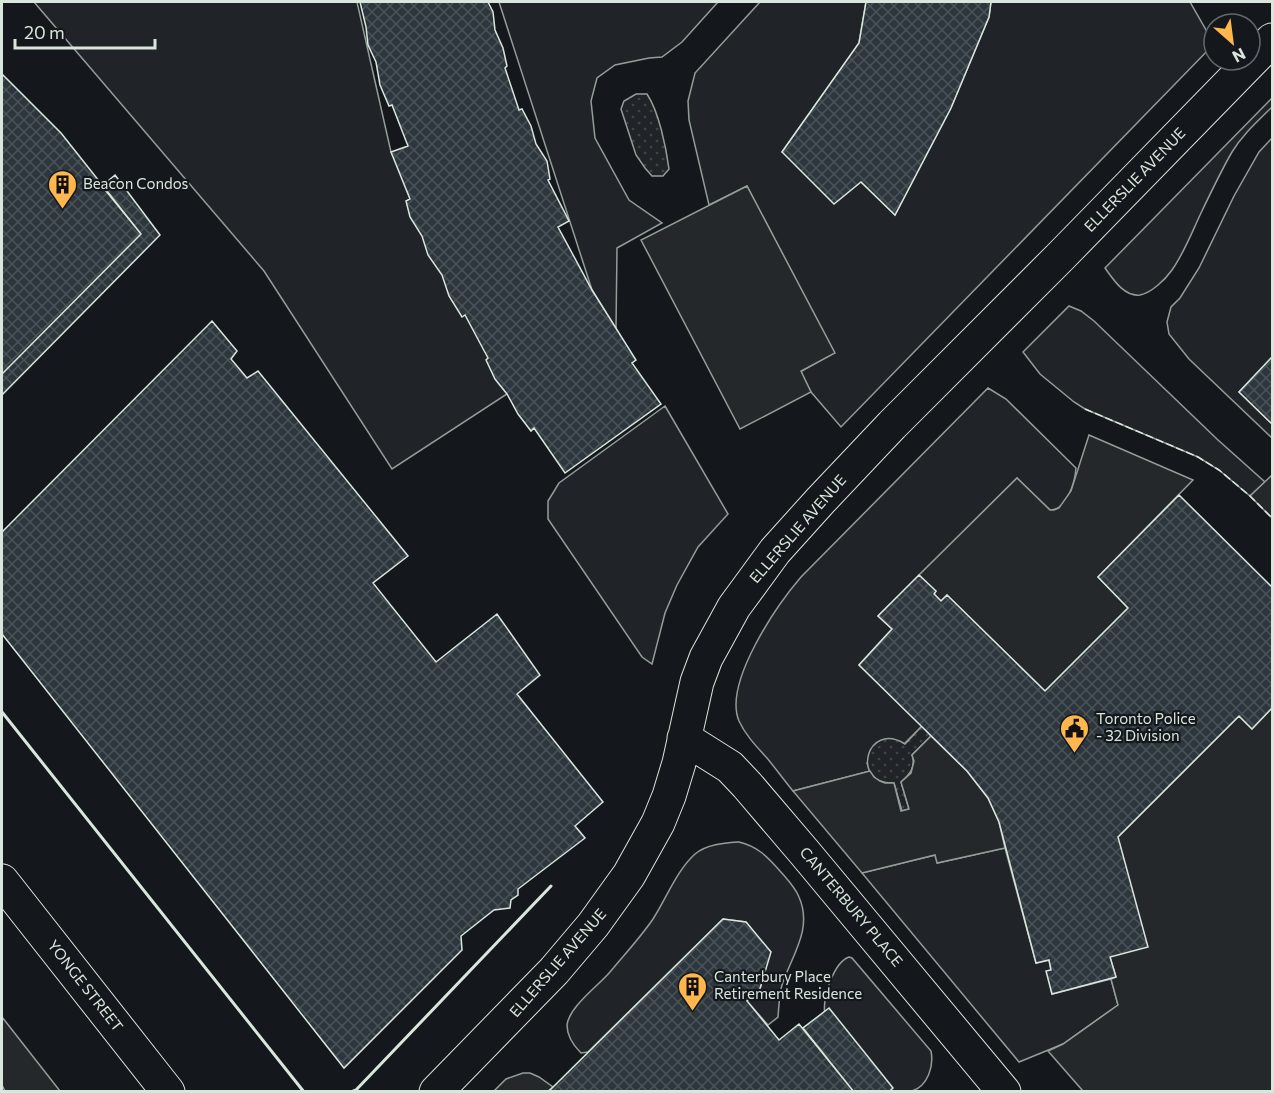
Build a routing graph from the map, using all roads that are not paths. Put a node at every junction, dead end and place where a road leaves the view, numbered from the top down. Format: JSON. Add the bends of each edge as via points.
{"nodes":[{"id":1,"x":1272,"y":40,"type":"edge"},
{"id":2,"x":684,"y":738,"type":"junction"},
{"id":3,"x":2,"y":881,"type":"edge"},
{"id":4,"x":168,"y":1092,"type":"edge"},
{"id":5,"x":436,"y":1092,"type":"edge"},
{"id":6,"x":1004,"y":1092,"type":"edge"}],
"edges":[{"from":1,"to":2,"type":"street","name":"ELLERSLIE AVENUE","via":[[892,425],[781,545],[734,608],[706,658]]},
{"from":2,"to":5,"type":"street","name":"ELLERSLIE AVENUE","via":[[658,823],[612,901],[554,971]]},
{"from":2,"to":6,"type":"street","name":"CANTERBURY PLACE","via":[[730,768],[747,785]]},
{"from":3,"to":4,"type":"street","name":"YONGE STREET"}]}
